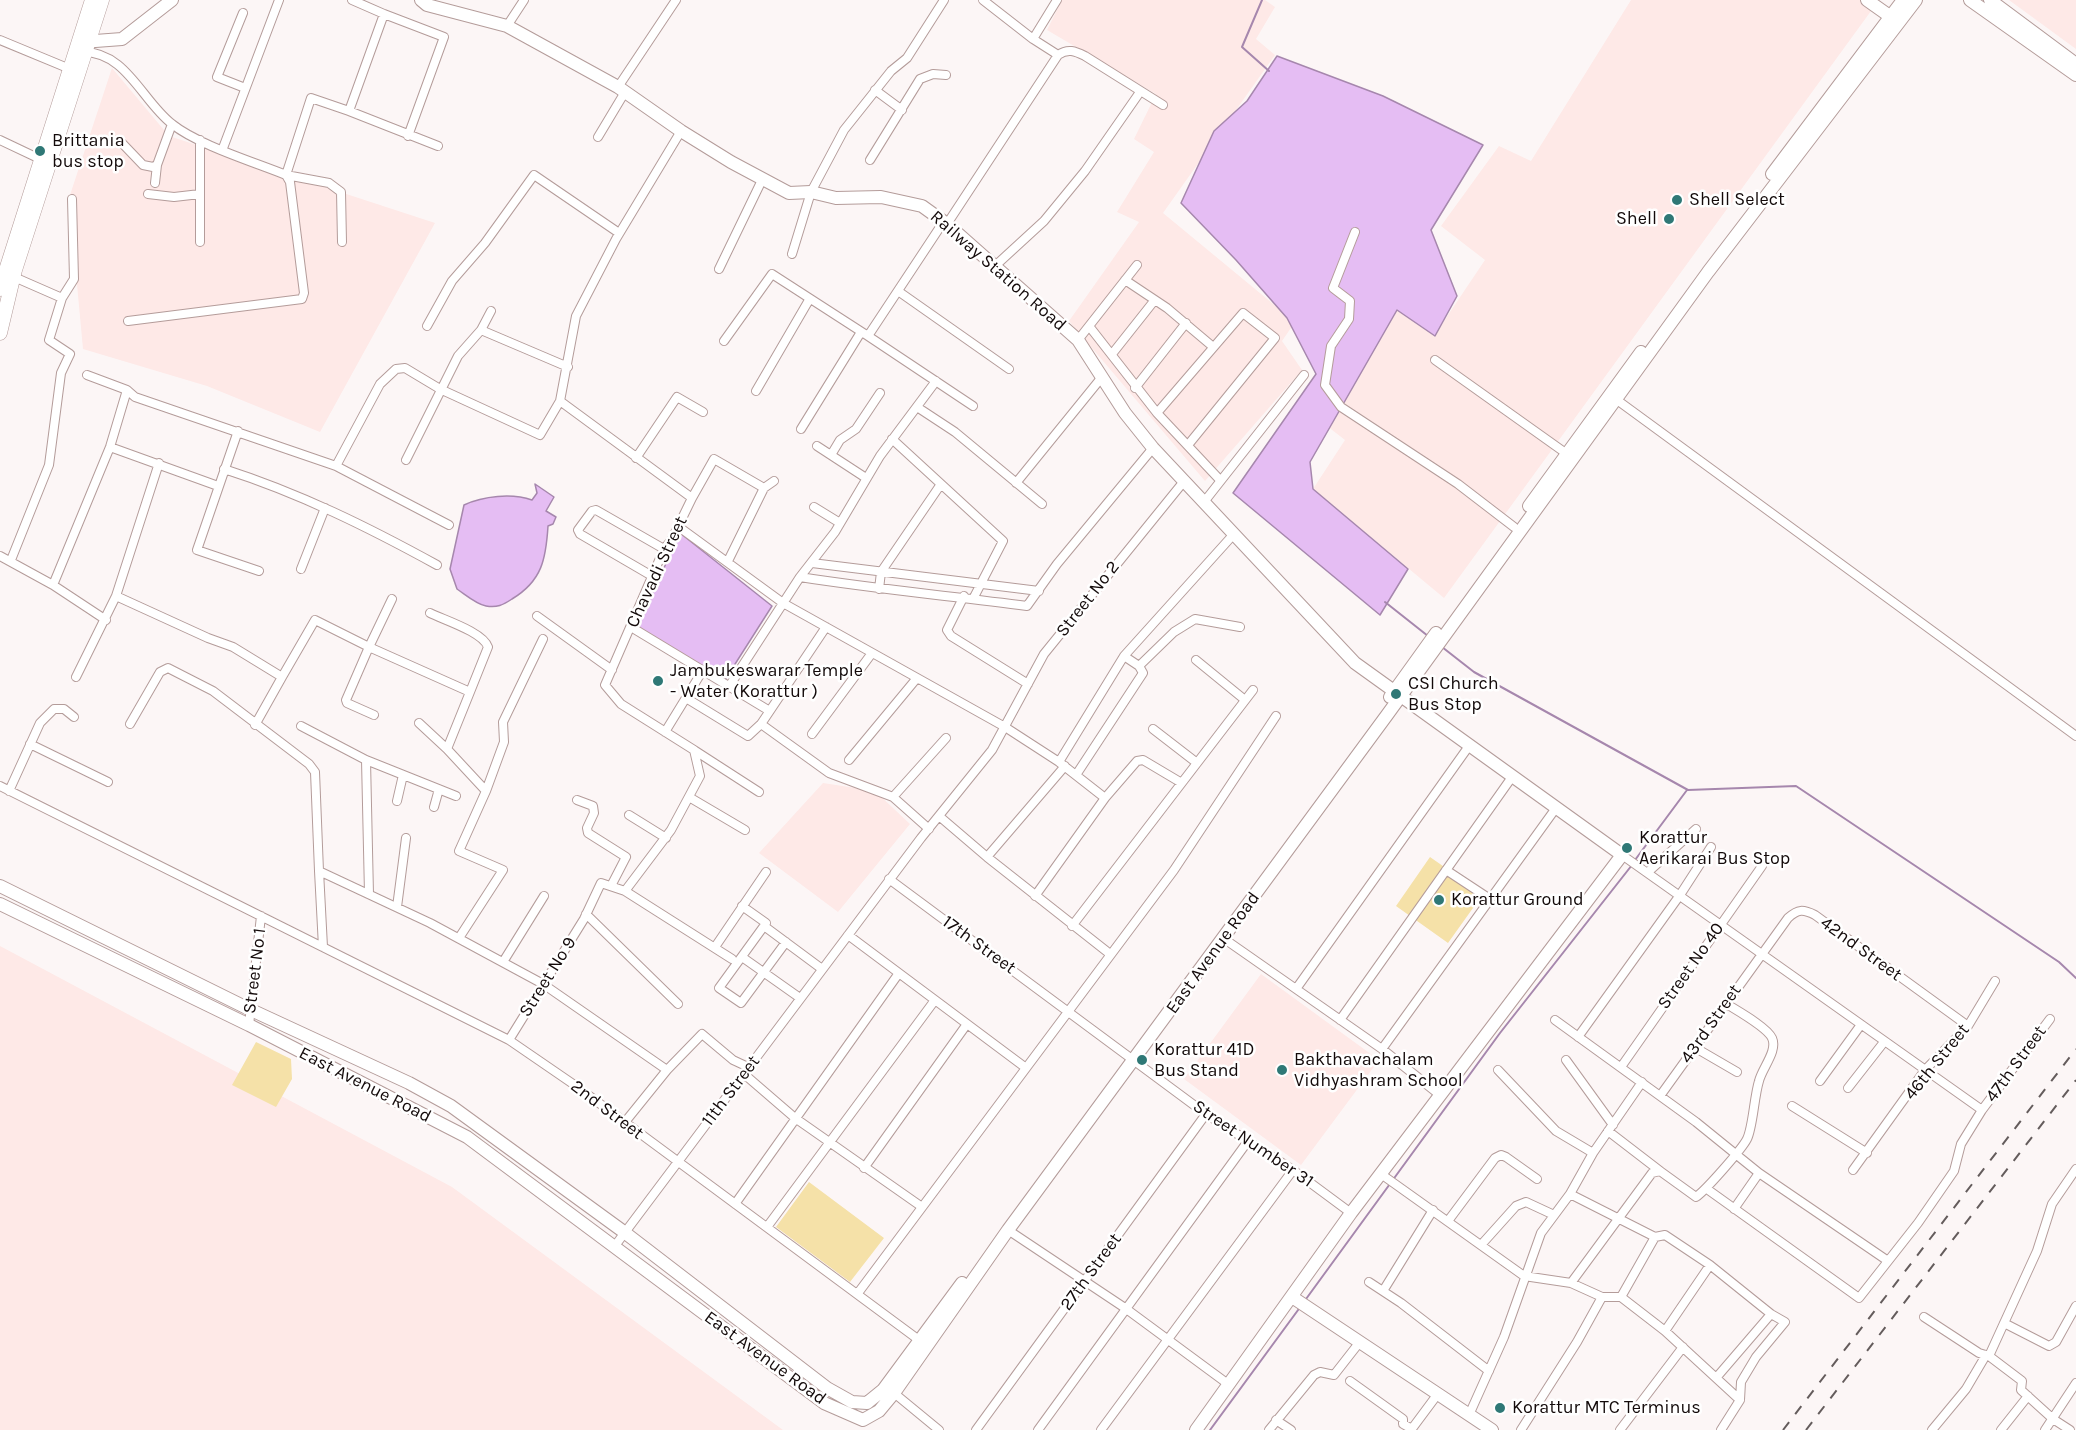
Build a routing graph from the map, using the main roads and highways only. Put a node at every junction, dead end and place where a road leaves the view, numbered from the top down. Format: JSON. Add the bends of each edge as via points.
{"nodes":[{"id":1,"x":92,"y":0,"type":"edge"},
{"id":2,"x":102,"y":0,"type":"edge"},
{"id":3,"x":172,"y":0,"type":"edge"},
{"id":4,"x":1867,"y":0,"type":"edge"},
{"id":5,"x":1903,"y":0,"type":"edge"},
{"id":6,"x":1916,"y":0,"type":"edge"},
{"id":7,"x":1970,"y":0,"type":"edge"},
{"id":8,"x":1990,"y":0,"type":"edge"},
{"id":9,"x":427,"y":2,"type":"edge"},
{"id":10,"x":1891,"y":17,"type":"junction"},
{"id":11,"x":83,"y":47,"type":"junction"},
{"id":12,"x":2076,"y":64,"type":"edge"},
{"id":13,"x":2076,"y":75,"type":"edge"},
{"id":14,"x":0,"y":289,"type":"edge"},
{"id":15,"x":0,"y":333,"type":"edge"},
{"id":16,"x":1613,"y":397,"type":"junction"},
{"id":17,"x":1447,"y":625,"type":"junction"},
{"id":18,"x":1396,"y":694,"type":"junction"},
{"id":19,"x":0,"y":886,"type":"edge"},
{"id":20,"x":0,"y":904,"type":"edge"},
{"id":21,"x":1131,"y":1058,"type":"junction"},
{"id":22,"x":1296,"y":1299,"type":"junction"},
{"id":23,"x":923,"y":1343,"type":"junction"},
{"id":24,"x":827,"y":1388,"type":"junction"},
{"id":25,"x":819,"y":1399,"type":"junction"},
{"id":26,"x":865,"y":1425,"type":"edge"},
{"id":27,"x":1196,"y":1430,"type":"edge"},
{"id":28,"x":1492,"y":1430,"type":"edge"}],
"edges":[{"from":1,"to":11,"type":"main road"},
{"from":2,"to":11,"type":"main road"},
{"from":3,"to":11,"type":"main road","via":[[122,39]]},
{"from":4,"to":10,"type":"main road"},
{"from":5,"to":10,"type":"main road"},
{"from":6,"to":16,"type":"main road"},
{"from":7,"to":13,"type":"main road"},
{"from":8,"to":12,"type":"main road"},
{"from":9,"to":18,"type":"main road","name":"Railway Station Road","via":[[507,26],[622,89],[681,131],[789,193],[881,197],[922,206],[945,222],[1078,340],[1153,448],[1355,663]]},
{"from":10,"to":16,"type":"main road","via":[[1701,267]]},
{"from":11,"to":14,"type":"main road","via":[[70,69]]},
{"from":11,"to":15,"type":"main road"},
{"from":16,"to":17,"type":"main road"},
{"from":16,"to":17,"type":"main road","via":[[1567,454]]},
{"from":17,"to":18,"type":"main road","name":"East Avenue Road"},
{"from":18,"to":21,"type":"main road","name":"East Avenue Road"},
{"from":18,"to":21,"type":"main road","name":"East Avenue Road","via":[[1223,938]]},
{"from":18,"to":22,"type":"main road","name":"Railway Station Road","via":[[1626,857],[1440,1095],[1388,1179],[1352,1213]]},
{"from":19,"to":24,"type":"main road","name":"East Avenue Road","via":[[451,1107],[624,1232]]},
{"from":20,"to":25,"type":"main road","name":"East Avenue Road","via":[[467,1137]]},
{"from":21,"to":23,"type":"main road","name":"East Avenue Road"},
{"from":21,"to":23,"type":"main road","name":"East Avenue Road"},
{"from":22,"to":27,"type":"main road"},
{"from":22,"to":28,"type":"main road"},
{"from":23,"to":24,"type":"main road","name":"East Avenue Road","via":[[867,1403],[852,1402]]},
{"from":23,"to":26,"type":"main road","name":"East Avenue Road","via":[[894,1393]]},
{"from":24,"to":25,"type":"main road"},
{"from":25,"to":26,"type":"main road","name":"East Avenue Road"}]}
